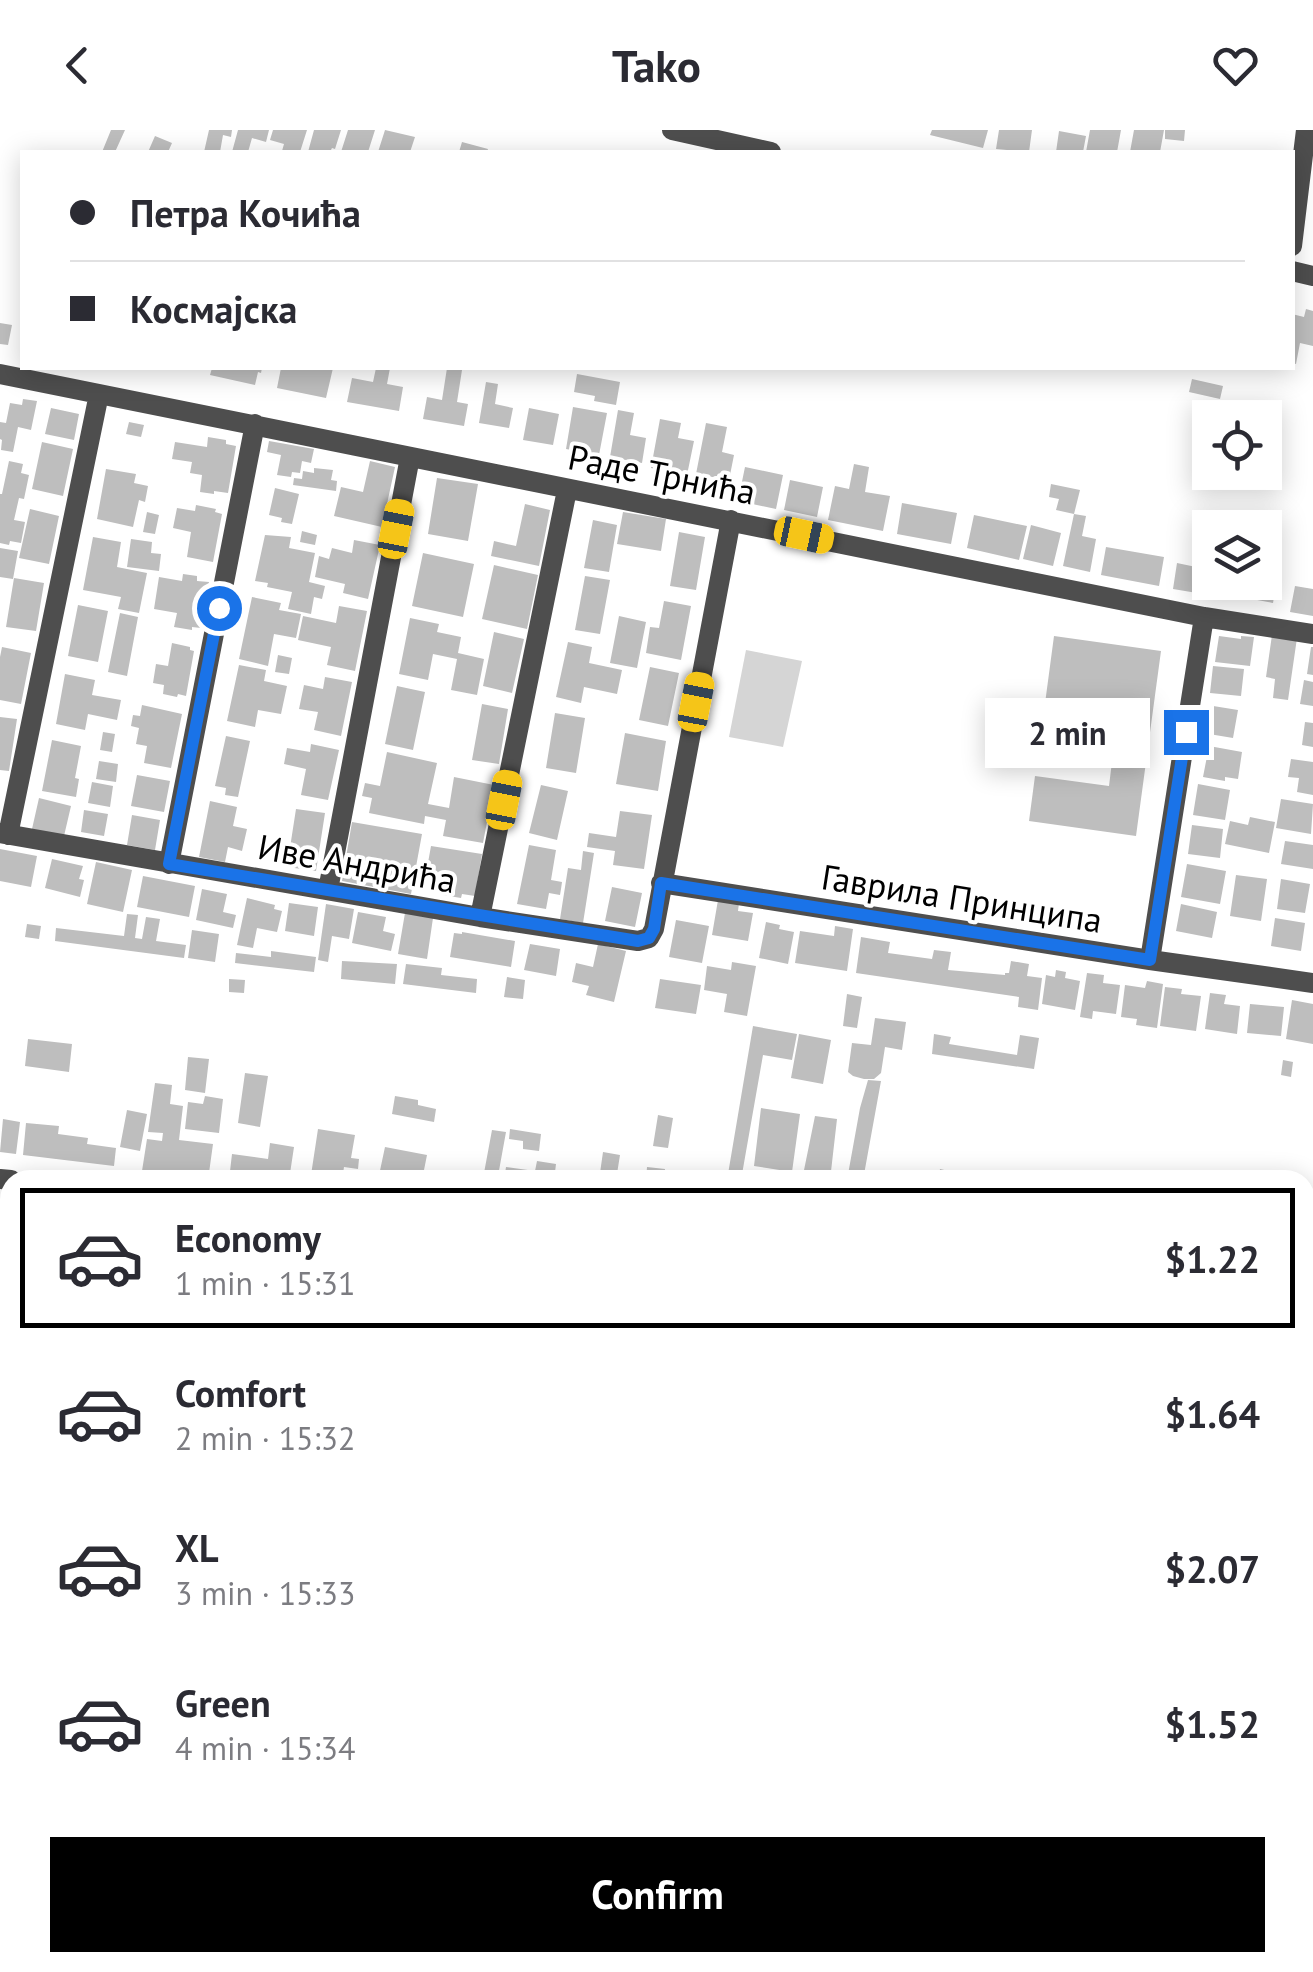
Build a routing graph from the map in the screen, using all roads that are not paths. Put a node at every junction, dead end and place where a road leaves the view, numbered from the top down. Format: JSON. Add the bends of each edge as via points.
{"nodes":[{"id":1,"x":672,"y":130,"type":"edge"},
{"id":2,"x":1306,"y":130,"type":"edge"},
{"id":3,"x":762,"y":150,"type":"edge"},
{"id":4,"x":1295,"y":221,"type":"edge"},
{"id":5,"x":0,"y":374,"type":"edge"},
{"id":6,"x":99,"y":394,"type":"junction"},
{"id":7,"x":255,"y":424,"type":"junction"},
{"id":8,"x":410,"y":456,"type":"junction"},
{"id":9,"x":568,"y":490,"type":"junction"},
{"id":10,"x":731,"y":520,"type":"junction"},
{"id":11,"x":1204,"y":617,"type":"junction"},
{"id":12,"x":1313,"y":634,"type":"edge"},
{"id":13,"x":4,"y":834,"type":"edge"},
{"id":14,"x":169,"y":864,"type":"junction"},
{"id":15,"x":661,"y":883,"type":"junction"},
{"id":16,"x":328,"y":890,"type":"junction"},
{"id":17,"x":480,"y":917,"type":"junction"},
{"id":18,"x":1150,"y":960,"type":"junction"},
{"id":19,"x":1313,"y":982,"type":"edge"}],
"edges":[{"from":1,"to":3,"type":"street"},
{"from":2,"to":4,"type":"street"},
{"from":5,"to":6,"type":"street","name":"Раде Трнића"},
{"from":6,"to":7,"type":"street","name":"Раде Трнића"},
{"from":6,"to":13,"type":"street"},
{"from":7,"to":8,"type":"street","name":"Раде Трнића"},
{"from":7,"to":14,"type":"street"},
{"from":8,"to":9,"type":"street","name":"Раде Трнића"},
{"from":8,"to":16,"type":"street"},
{"from":9,"to":10,"type":"street","name":"Раде Трнића"},
{"from":9,"to":17,"type":"street"},
{"from":10,"to":11,"type":"street","name":"Раде Трнића"},
{"from":10,"to":15,"type":"street","name":"Иве Андрића"},
{"from":11,"to":12,"type":"street","name":"Раде Трнића"},
{"from":11,"to":18,"type":"street"},
{"from":13,"to":14,"type":"street","name":"Иве Андрића"},
{"from":14,"to":16,"type":"street","name":"Иве Андрића"},
{"from":15,"to":17,"type":"street","name":"Иве Андрића","via":[[654,929],[638,941]]},
{"from":15,"to":18,"type":"street","name":"Гаврила Принципа"},
{"from":16,"to":17,"type":"street","name":"Иве Андрића"},
{"from":18,"to":19,"type":"street","name":"Гаврила Принципа"}]}
